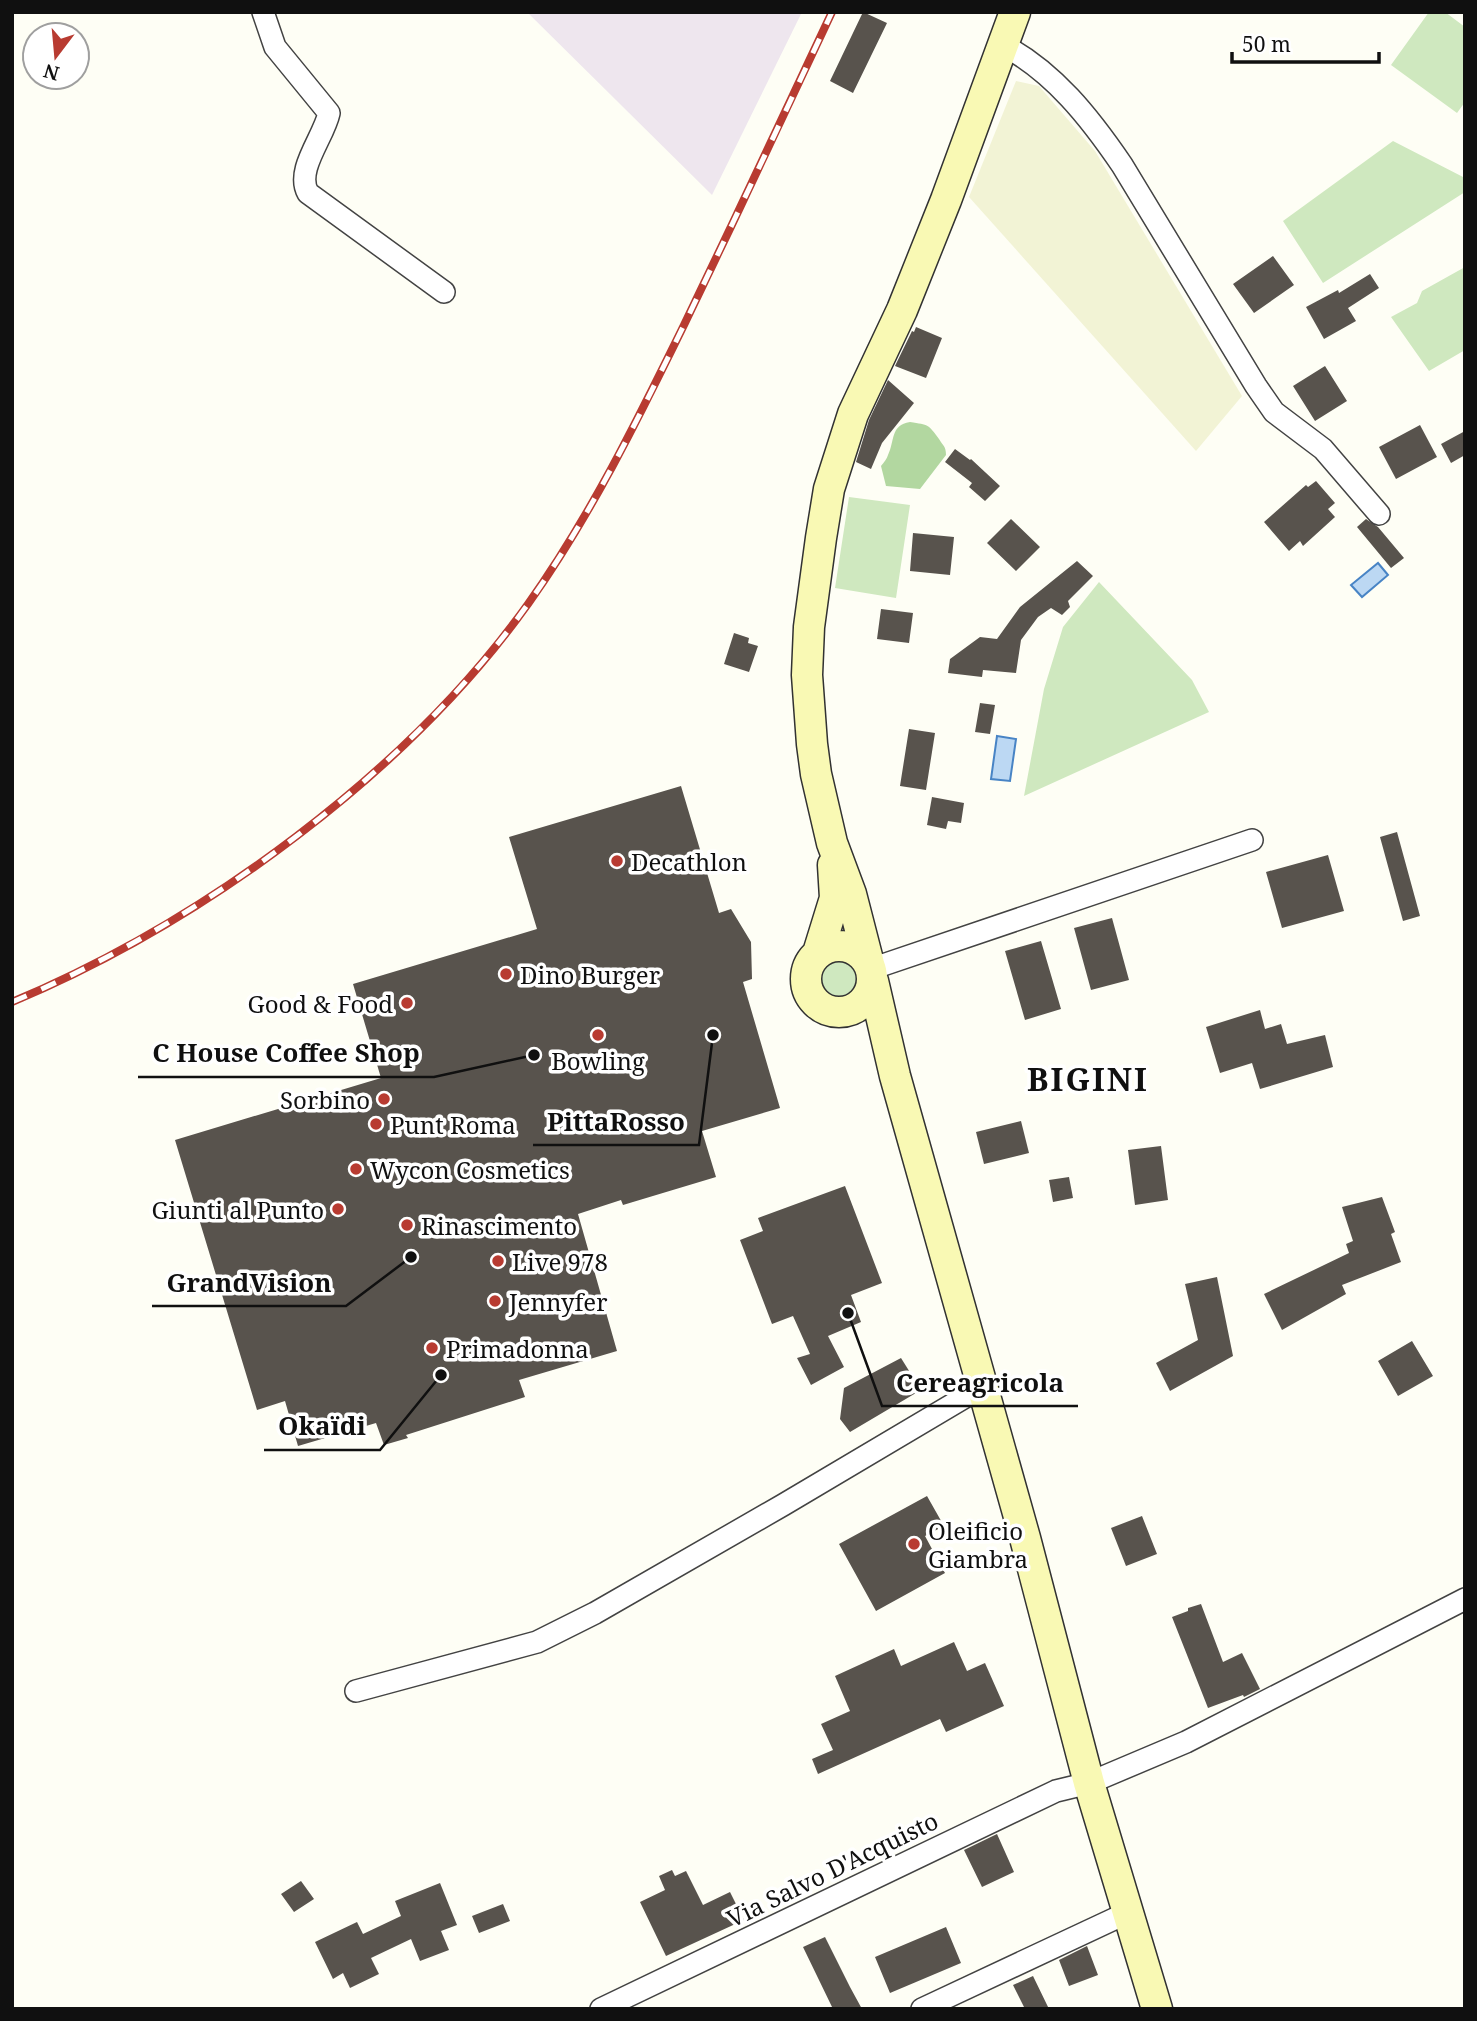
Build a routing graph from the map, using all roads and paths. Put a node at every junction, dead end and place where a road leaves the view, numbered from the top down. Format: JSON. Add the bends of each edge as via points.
{"nodes":[{"id":1,"x":263,"y":12,"type":"edge"},
{"id":2,"x":1015,"y":12,"type":"edge"},
{"id":3,"x":1003,"y":45,"type":"junction"},
{"id":4,"x":444,"y":292,"type":"dead end"},
{"id":5,"x":1379,"y":514,"type":"dead end"},
{"id":6,"x":1252,"y":840,"type":"dead end"},
{"id":7,"x":832,"y":844,"type":"junction"},
{"id":8,"x":818,"y":953,"type":"junction"},
{"id":9,"x":871,"y":971,"type":"junction"},
{"id":10,"x":845,"y":1012,"type":"junction"},
{"id":11,"x":895,"y":1076,"type":"junction"},
{"id":12,"x":982,"y":1387,"type":"junction"},
{"id":13,"x":1465,"y":1599,"type":"edge"},
{"id":14,"x":356,"y":1691,"type":"dead end"},
{"id":15,"x":1089,"y":1783,"type":"junction"},
{"id":16,"x":1129,"y":1912,"type":"junction"},
{"id":17,"x":601,"y":2009,"type":"edge"},
{"id":18,"x":922,"y":2009,"type":"edge"},
{"id":19,"x":1157,"y":2009,"type":"edge"}],
"edges":[{"from":1,"to":4,"type":"street","via":[[275,47],[329,113],[304,172],[308,193]]},
{"from":2,"to":3,"type":"main road"},
{"from":3,"to":5,"type":"street","via":[[1037,66],[1102,135],[1274,412],[1322,449]]},
{"from":3,"to":7,"type":"main road","via":[[902,310],[853,414],[830,489],[809,627],[807,675],[816,774]]},
{"from":6,"to":9,"type":"street"},
{"from":7,"to":8,"type":"main road","via":[[835,898]]},
{"from":7,"to":9,"type":"main road"},
{"from":8,"to":9,"type":"main road","via":[[846,946],[855,950]]},
{"from":8,"to":10,"type":"main road","via":[[807,969],[808,991],[821,1007]]},
{"from":9,"to":10,"type":"main road","via":[[870,992],[864,1002]]},
{"from":9,"to":11,"type":"main road"},
{"from":10,"to":11,"type":"main road","via":[[877,1046]]},
{"from":11,"to":12,"type":"main road"},
{"from":12,"to":14,"type":"street","via":[[537,1642]]},
{"from":12,"to":15,"type":"main road"},
{"from":13,"to":15,"type":"street","name":"Via Salvo D'Acquisto","via":[[1186,1742]]},
{"from":15,"to":16,"type":"main road"},
{"from":15,"to":17,"type":"street","name":"Via Salvo D'Acquisto","via":[[1056,1790]]},
{"from":16,"to":18,"type":"street"},
{"from":16,"to":19,"type":"main road"}]}
